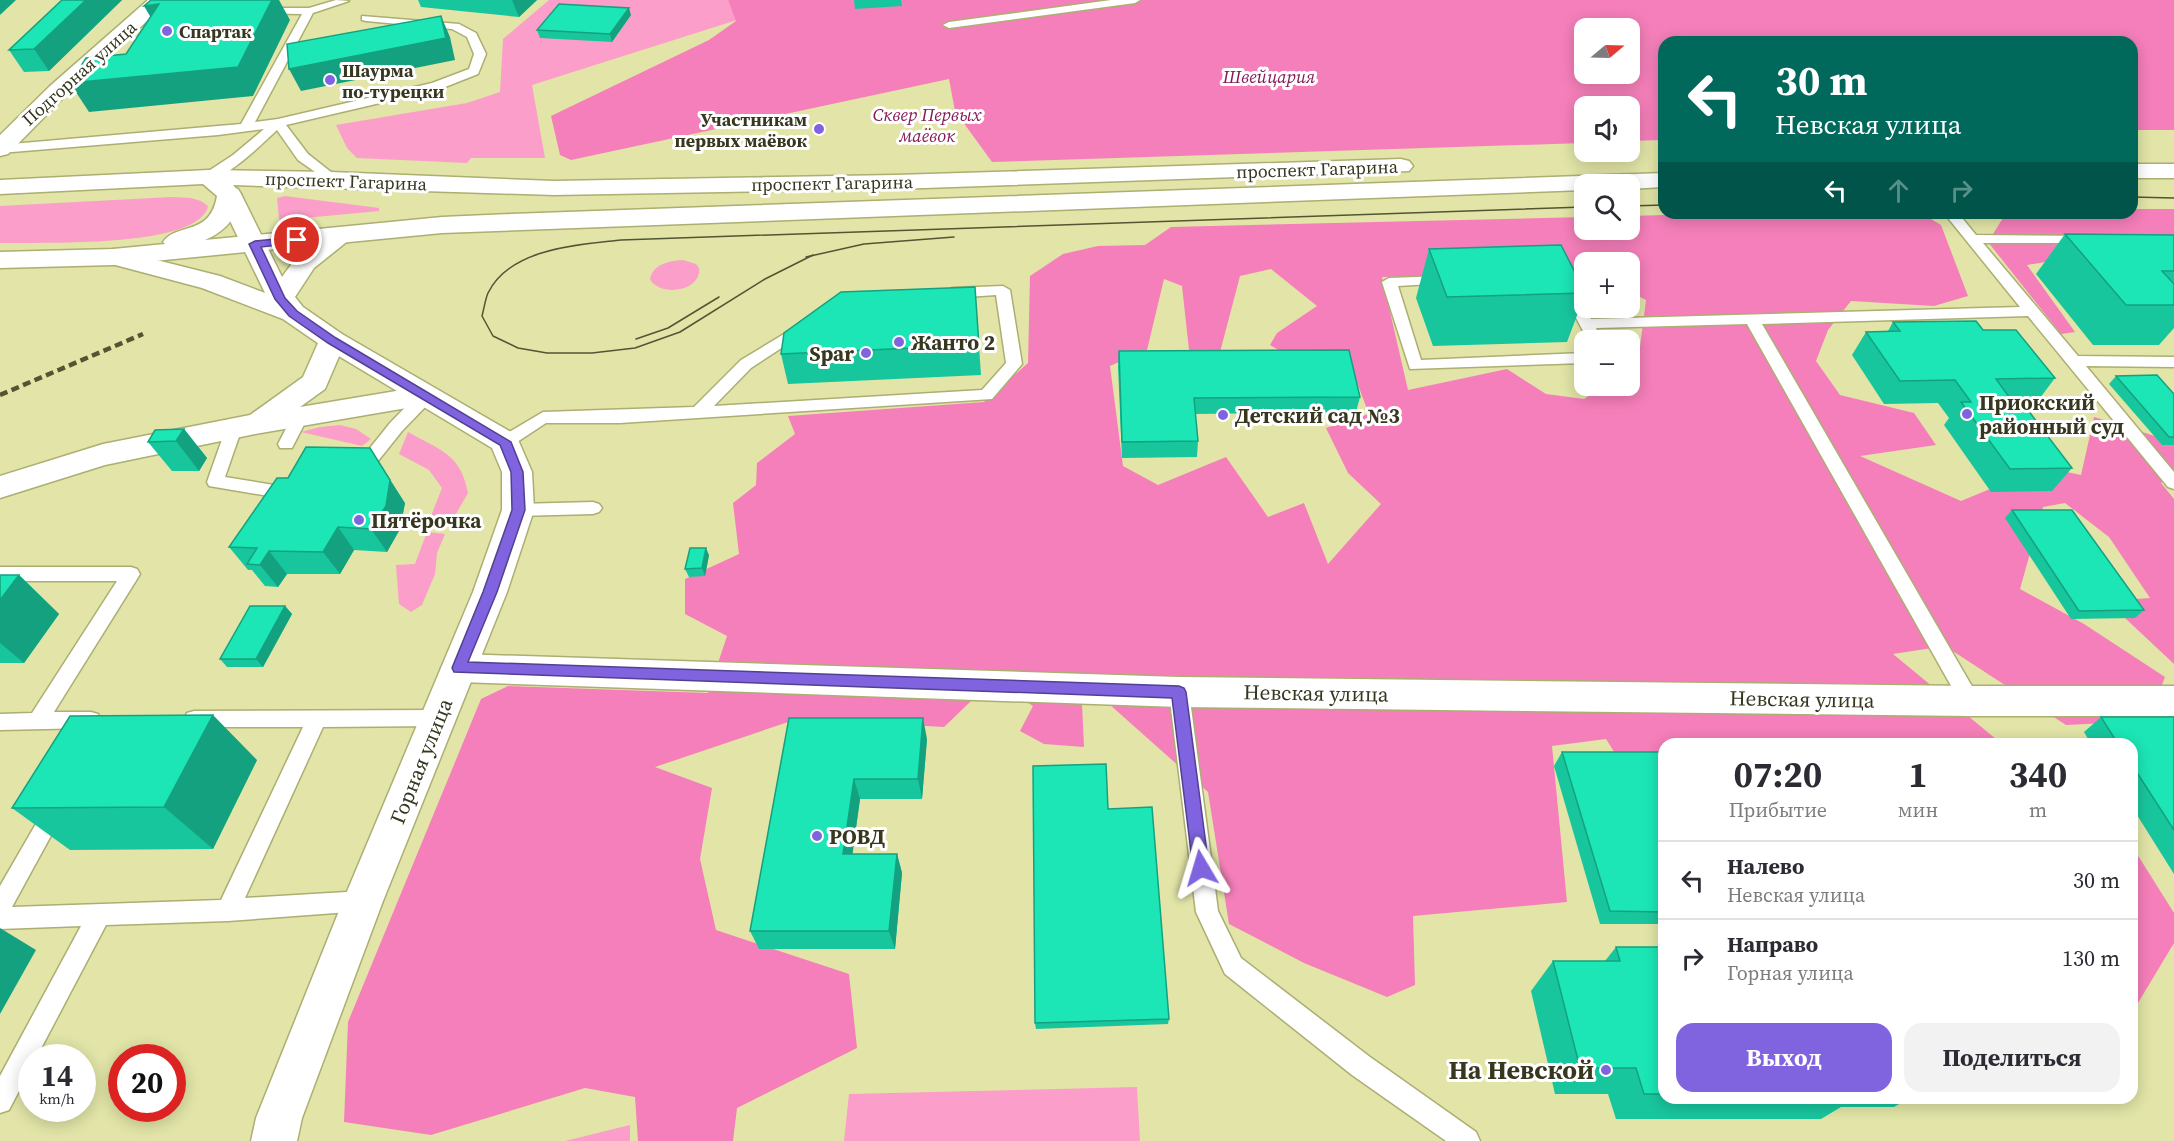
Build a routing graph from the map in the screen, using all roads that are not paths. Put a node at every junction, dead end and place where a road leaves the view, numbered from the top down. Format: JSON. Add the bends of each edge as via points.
{"nodes":[{"id":1,"x":160,"y":0,"type":"edge"},
{"id":2,"x":259,"y":0,"type":"edge"},
{"id":3,"x":1135,"y":0,"type":"edge"},
{"id":4,"x":344,"y":1,"type":"edge"},
{"id":5,"x":309,"y":11,"type":"junction"},
{"id":6,"x":366,"y":18,"type":"dead end"},
{"id":7,"x":949,"y":25,"type":"dead end"},
{"id":8,"x":278,"y":123,"type":"junction"},
{"id":9,"x":246,"y":127,"type":"junction"},
{"id":10,"x":0,"y":149,"type":"edge"},
{"id":11,"x":2138,"y":150,"type":"edge"},
{"id":12,"x":2174,"y":151,"type":"edge"},
{"id":13,"x":1658,"y":158,"type":"edge"},
{"id":14,"x":1532,"y":162,"type":"dead end"},
{"id":15,"x":1424,"y":166,"type":"dead end"},
{"id":16,"x":2138,"y":171,"type":"edge"},
{"id":17,"x":2174,"y":171,"type":"edge"},
{"id":18,"x":209,"y":177,"type":"junction"},
{"id":19,"x":331,"y":179,"type":"junction"},
{"id":20,"x":1658,"y":180,"type":"edge"},
{"id":21,"x":0,"y":187,"type":"edge"},
{"id":22,"x":229,"y":194,"type":"junction"},
{"id":23,"x":1956,"y":219,"type":"edge"},
{"id":24,"x":340,"y":235,"type":"junction"},
{"id":25,"x":1971,"y":239,"type":"junction"},
{"id":26,"x":2099,"y":239,"type":"edge"},
{"id":27,"x":255,"y":244,"type":"junction"},
{"id":28,"x":113,"y":256,"type":"junction"},
{"id":29,"x":0,"y":260,"type":"edge"},
{"id":30,"x":1561,"y":277,"type":"edge"},
{"id":31,"x":1458,"y":280,"type":"edge"},
{"id":32,"x":931,"y":293,"type":"edge"},
{"id":33,"x":287,"y":306,"type":"junction"},
{"id":34,"x":2031,"y":311,"type":"junction"},
{"id":35,"x":1752,"y":320,"type":"junction"},
{"id":36,"x":813,"y":321,"type":"edge"},
{"id":37,"x":1587,"y":324,"type":"junction"},
{"id":38,"x":1590,"y":330,"type":"edge"},
{"id":39,"x":332,"y":340,"type":"junction"},
{"id":40,"x":1574,"y":358,"type":"edge"},
{"id":41,"x":2073,"y":361,"type":"junction"},
{"id":42,"x":2174,"y":362,"type":"edge"},
{"id":43,"x":426,"y":396,"type":"junction"},
{"id":44,"x":699,"y":412,"type":"junction"},
{"id":45,"x":300,"y":417,"type":"junction"},
{"id":46,"x":244,"y":426,"type":"junction"},
{"id":47,"x":505,"y":442,"type":"junction"},
{"id":48,"x":286,"y":444,"type":"dead end"},
{"id":49,"x":372,"y":457,"type":"edge"},
{"id":50,"x":2174,"y":483,"type":"edge"},
{"id":51,"x":0,"y":487,"type":"edge"},
{"id":52,"x":286,"y":493,"type":"edge"},
{"id":53,"x":593,"y":508,"type":"dead end"},
{"id":54,"x":518,"y":510,"type":"junction"},
{"id":55,"x":0,"y":574,"type":"edge"},
{"id":56,"x":459,"y":668,"type":"junction"},
{"id":57,"x":1179,"y":692,"type":"junction"},
{"id":58,"x":2174,"y":700,"type":"edge"},
{"id":59,"x":1970,"y":701,"type":"junction"},
{"id":60,"x":439,"y":718,"type":"junction"},
{"id":61,"x":177,"y":719,"type":"edge"},
{"id":62,"x":317,"y":719,"type":"junction"},
{"id":63,"x":38,"y":721,"type":"junction"},
{"id":64,"x":0,"y":722,"type":"edge"},
{"id":65,"x":94,"y":740,"type":"edge"},
{"id":66,"x":65,"y":792,"type":"edge"},
{"id":67,"x":363,"y":901,"type":"junction"},
{"id":68,"x":0,"y":907,"type":"edge"},
{"id":69,"x":228,"y":910,"type":"junction"},
{"id":70,"x":99,"y":915,"type":"junction"},
{"id":71,"x":0,"y":918,"type":"edge"},
{"id":72,"x":0,"y":1101,"type":"edge"},
{"id":73,"x":274,"y":1141,"type":"edge"},
{"id":74,"x":1467,"y":1141,"type":"edge"}],
"edges":[{"from":1,"to":10,"type":"main road","name":"Подгорная улица","via":[[58,90]]},
{"from":2,"to":5,"type":"lane","via":[[248,11]]},
{"from":3,"to":7,"type":"lane"},
{"from":4,"to":5,"type":"lane"},
{"from":5,"to":9,"type":"lane"},
{"from":6,"to":8,"type":"lane","via":[[454,26],[472,35],[480,54],[474,71],[436,86]]},
{"from":8,"to":9,"type":"lane"},
{"from":8,"to":18,"type":"lane"},
{"from":8,"to":19,"type":"lane","via":[[303,157]]},
{"from":9,"to":10,"type":"lane"},
{"from":11,"to":12,"type":"main road"},
{"from":13,"to":14,"type":"main road"},
{"from":15,"to":19,"type":"main road","name":"проспект Гагарина","via":[[554,188]]},
{"from":16,"to":17,"type":"main road"},
{"from":18,"to":19,"type":"main road","name":"проспект Гагарина"},
{"from":18,"to":21,"type":"main road","name":"проспект Гагарина"},
{"from":18,"to":22,"type":"main road"},
{"from":20,"to":24,"type":"main road","name":"проспект Гагарина","via":[[511,222]]},
{"from":22,"to":27,"type":"main road"},
{"from":22,"to":28,"type":"main road","name":"проспект Гагарина","via":[[224,217],[210,229],[173,243]]},
{"from":23,"to":25,"type":"lane"},
{"from":24,"to":27,"type":"main road","name":"проспект Гагарина"},
{"from":24,"to":33,"type":"main road","via":[[305,263]]},
{"from":25,"to":26,"type":"lane"},
{"from":25,"to":34,"type":"lane"},
{"from":27,"to":28,"type":"main road","name":"проспект Гагарина"},
{"from":27,"to":33,"type":"main road"},
{"from":28,"to":29,"type":"main road","name":"проспект Гагарина"},
{"from":28,"to":33,"type":"main road"},
{"from":30,"to":37,"type":"lane"},
{"from":31,"to":40,"type":"lane","via":[[1389,282],[1415,365]]},
{"from":32,"to":44,"type":"lane","via":[[1003,290],[1014,364],[986,395]]},
{"from":33,"to":39,"type":"main road"},
{"from":34,"to":35,"type":"lane"},
{"from":34,"to":41,"type":"lane"},
{"from":35,"to":37,"type":"lane"},
{"from":35,"to":59,"type":"lane"},
{"from":36,"to":44,"type":"lane","via":[[746,364]]},
{"from":37,"to":38,"type":"lane"},
{"from":39,"to":43,"type":"main road"},
{"from":39,"to":46,"type":"main road","via":[[315,382]]},
{"from":41,"to":42,"type":"lane"},
{"from":41,"to":50,"type":"lane"},
{"from":43,"to":45,"type":"main road"},
{"from":43,"to":47,"type":"main road"},
{"from":43,"to":49,"type":"lane"},
{"from":44,"to":47,"type":"lane","via":[[543,418]]},
{"from":45,"to":46,"type":"main road"},
{"from":45,"to":48,"type":"lane"},
{"from":46,"to":51,"type":"main road","via":[[103,455]]},
{"from":46,"to":52,"type":"lane","via":[[215,482]]},
{"from":47,"to":54,"type":"main road","name":"Горная улица","via":[[517,472]]},
{"from":53,"to":54,"type":"lane"},
{"from":54,"to":56,"type":"main road","name":"Горная улица"},
{"from":55,"to":63,"type":"lane","via":[[131,574]]},
{"from":56,"to":57,"type":"main road","name":"Невская улица"},
{"from":56,"to":60,"type":"main road","name":"Горная улица"},
{"from":57,"to":59,"type":"main road","name":"Невская улица"},
{"from":57,"to":74,"type":"lane","via":[[1206,912],[1233,966],[1361,1066]]},
{"from":58,"to":59,"type":"main road","name":"Невская улица"},
{"from":60,"to":62,"type":"lane"},
{"from":60,"to":67,"type":"main road","name":"Горная улица"},
{"from":61,"to":62,"type":"lane"},
{"from":62,"to":69,"type":"lane"},
{"from":63,"to":64,"type":"lane"},
{"from":63,"to":65,"type":"lane","via":[[106,719]]},
{"from":66,"to":68,"type":"lane"},
{"from":67,"to":69,"type":"lane"},
{"from":67,"to":73,"type":"main road","name":"Горная улица","via":[[279,1118]]},
{"from":69,"to":70,"type":"lane"},
{"from":70,"to":71,"type":"lane"},
{"from":70,"to":72,"type":"lane"}]}
